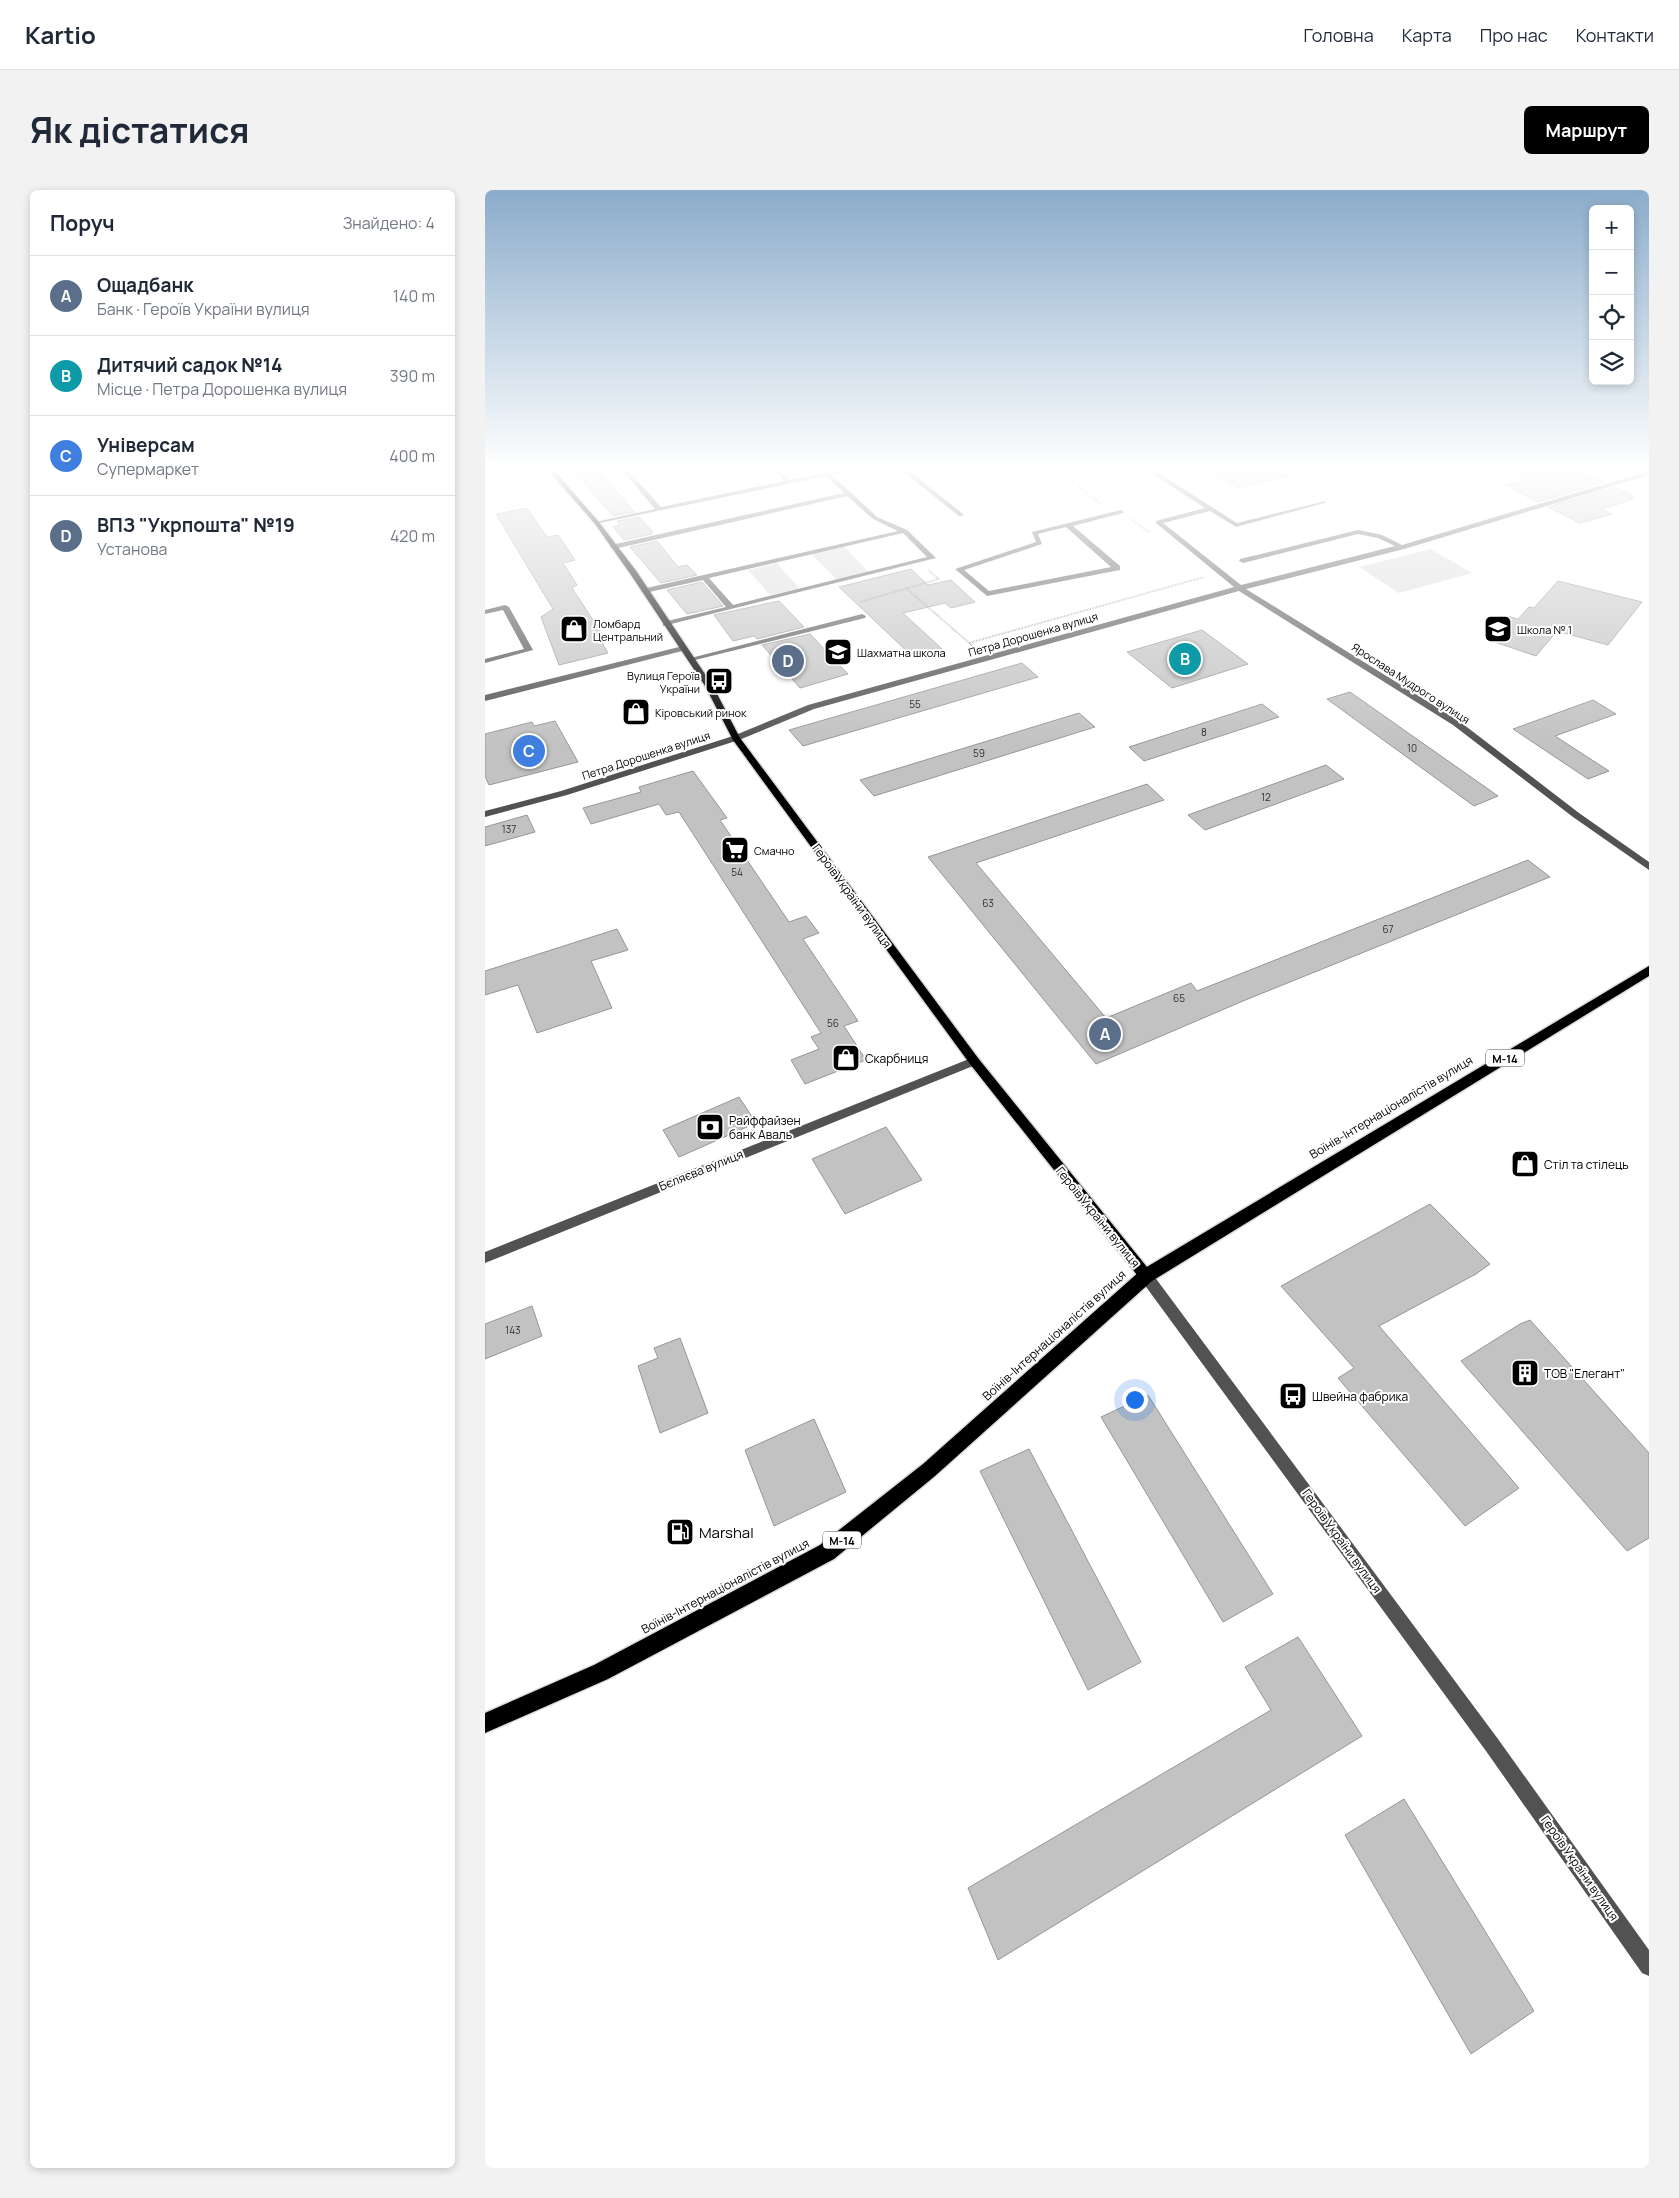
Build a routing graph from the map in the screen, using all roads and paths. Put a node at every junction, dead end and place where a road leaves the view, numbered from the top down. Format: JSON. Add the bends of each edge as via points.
{"nodes":[{"id":1,"x":625,"y":561,"type":"edge"},
{"id":2,"x":773,"y":561,"type":"edge"},
{"id":3,"x":918,"y":561,"type":"edge"},
{"id":4,"x":983,"y":561,"type":"edge"},
{"id":5,"x":1109,"y":561,"type":"edge"},
{"id":6,"x":1207,"y":561,"type":"edge"},
{"id":7,"x":1347,"y":561,"type":"edge"},
{"id":8,"x":704,"y":577,"type":"junction"},
{"id":9,"x":1204,"y":577,"type":"dead end"},
{"id":10,"x":906,"y":587,"type":"dead end"},
{"id":11,"x":1240,"y":588,"type":"junction"},
{"id":12,"x":645,"y":591,"type":"junction"},
{"id":13,"x":730,"y":607,"type":"junction"},
{"id":14,"x":485,"y":612,"type":"edge"},
{"id":15,"x":862,"y":616,"type":"dead end"},
{"id":16,"x":666,"y":624,"type":"junction"},
{"id":17,"x":969,"y":643,"type":"junction"},
{"id":18,"x":683,"y":648,"type":"junction"},
{"id":19,"x":981,"y":653,"type":"dead end"},
{"id":20,"x":691,"y":659,"type":"junction"},
{"id":21,"x":485,"y":661,"type":"edge"},
{"id":22,"x":485,"y":698,"type":"edge"},
{"id":23,"x":736,"y":738,"type":"junction"},
{"id":24,"x":485,"y":814,"type":"edge"},
{"id":25,"x":1649,"y":867,"type":"edge"},
{"id":26,"x":1649,"y":970,"type":"edge"},
{"id":27,"x":974,"y":1061,"type":"junction"},
{"id":28,"x":485,"y":1258,"type":"edge"},
{"id":29,"x":1146,"y":1276,"type":"junction"},
{"id":30,"x":485,"y":1723,"type":"edge"},
{"id":31,"x":1649,"y":1966,"type":"edge"}],
"edges":[{"from":1,"to":12,"type":"main road","name":"Героїв України вулиця"},
{"from":2,"to":8,"type":"street"},
{"from":3,"to":13,"type":"street"},
{"from":4,"to":5,"type":"street","via":[[959,569],[987,594],[1117,568]]},
{"from":6,"to":11,"type":"street","name":"Ярослава Мудрого вулиця"},
{"from":7,"to":11,"type":"street","name":"Петра Дорошенка вулиця"},
{"from":8,"to":12,"type":"street"},
{"from":8,"to":13,"type":"street"},
{"from":9,"to":17,"type":"path"},
{"from":10,"to":17,"type":"path"},
{"from":11,"to":23,"type":"street","name":"Петра Дорошенка вулиця","via":[[811,708]]},
{"from":11,"to":25,"type":"street","name":"Ярослава Мудрого вулиця","via":[[1456,723]]},
{"from":12,"to":16,"type":"main road","name":"Героїв України вулиця"},
{"from":13,"to":16,"type":"street"},
{"from":14,"to":21,"type":"street","via":[[505,607],[529,650]]},
{"from":15,"to":20,"type":"street"},
{"from":16,"to":18,"type":"main road","name":"Героїв України вулиця"},
{"from":17,"to":19,"type":"path"},
{"from":18,"to":20,"type":"main road","name":"Героїв України вулиця"},
{"from":18,"to":22,"type":"street"},
{"from":20,"to":23,"type":"main road","name":"Героїв України вулиця"},
{"from":23,"to":24,"type":"street","name":"Петра Дорошенка вулиця","via":[[564,793]]},
{"from":23,"to":27,"type":"main road","name":"Героїв України вулиця"},
{"from":26,"to":29,"type":"highway","name":"Воїнів-Інтернаціоналістів вулиця","number":"М-14"},
{"from":27,"to":28,"type":"street","name":"Бєляєва вулиця"},
{"from":27,"to":29,"type":"main road","name":"Героїв України вулиця"},
{"from":29,"to":30,"type":"highway","name":"Воїнів-Інтернаціоналістів вулиця","number":"М-14","via":[[929,1470],[827,1552],[601,1672]]},
{"from":29,"to":31,"type":"street","name":"Героїв України вулиця","via":[[1492,1745]]}]}
